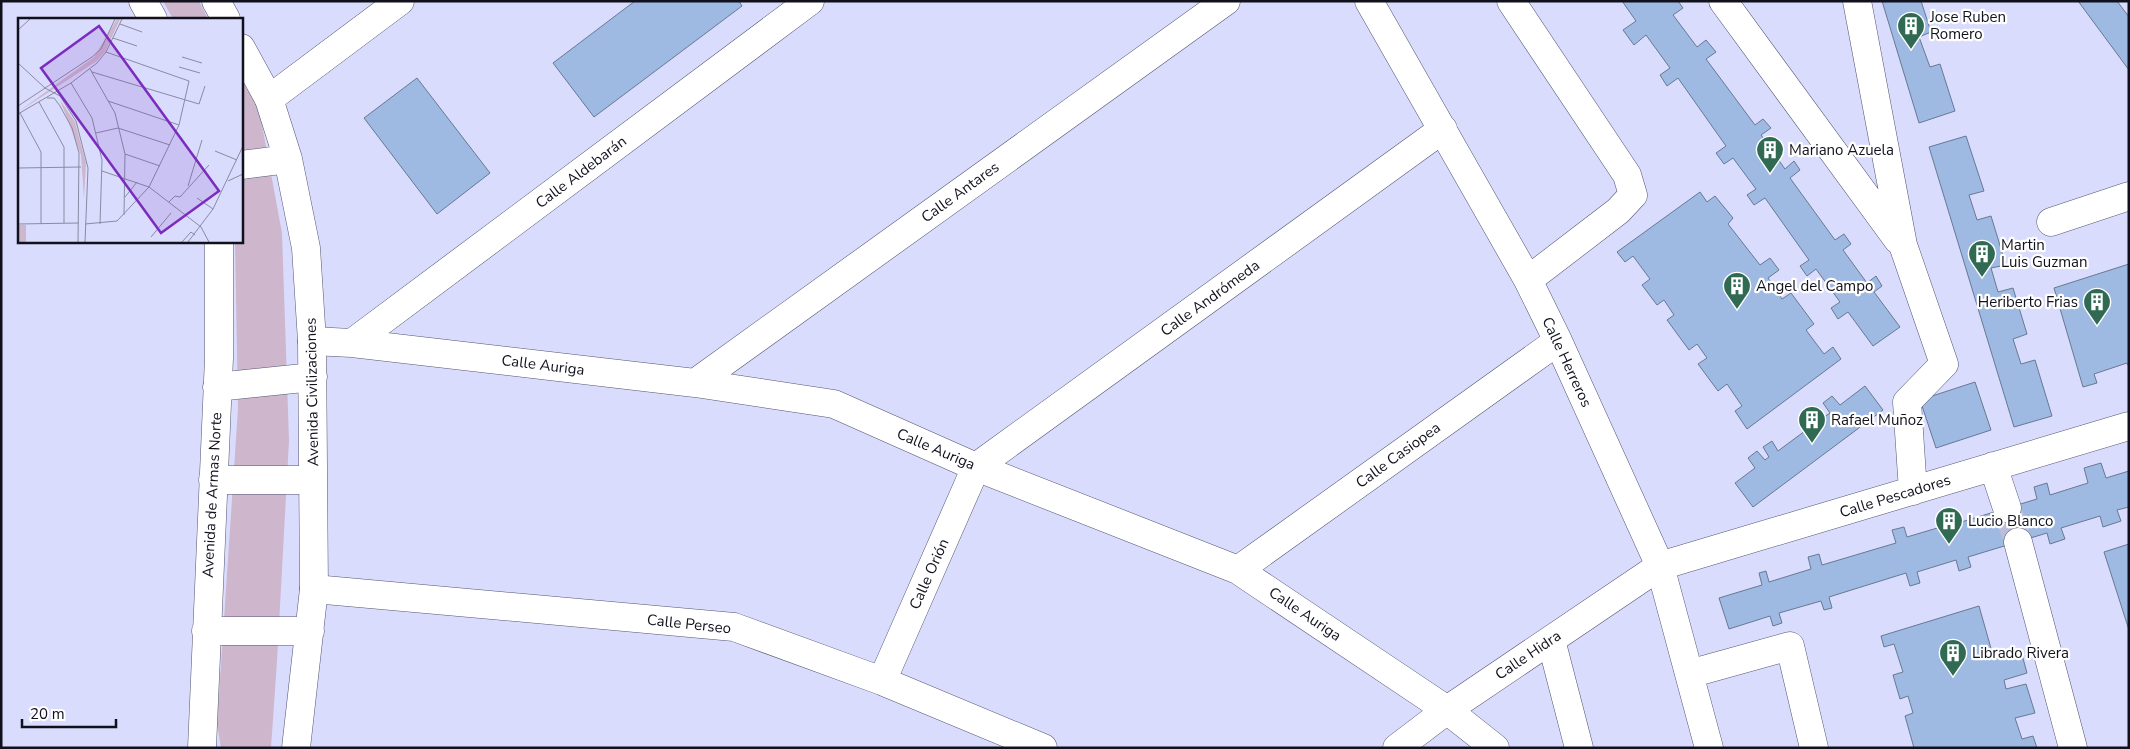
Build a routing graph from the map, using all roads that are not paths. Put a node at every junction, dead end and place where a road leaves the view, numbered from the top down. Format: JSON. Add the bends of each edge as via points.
{"nodes":[{"id":1,"x":143,"y":1,"type":"edge"},
{"id":2,"x":216,"y":1,"type":"edge"},
{"id":3,"x":400,"y":1,"type":"edge"},
{"id":4,"x":810,"y":1,"type":"edge"},
{"id":5,"x":1226,"y":1,"type":"edge"},
{"id":6,"x":1369,"y":1,"type":"edge"},
{"id":7,"x":1511,"y":1,"type":"edge"},
{"id":8,"x":1723,"y":1,"type":"edge"},
{"id":9,"x":1857,"y":1,"type":"edge"},
{"id":10,"x":152,"y":18,"type":"edge"},
{"id":11,"x":225,"y":18,"type":"edge"},
{"id":12,"x":242,"y":50,"type":"edge"},
{"id":13,"x":269,"y":99,"type":"junction"},
{"id":14,"x":1443,"y":129,"type":"junction"},
{"id":15,"x":288,"y":159,"type":"junction"},
{"id":16,"x":242,"y":165,"type":"edge"},
{"id":17,"x":2129,"y":196,"type":"edge"},
{"id":18,"x":2052,"y":222,"type":"dead end"},
{"id":19,"x":219,"y":242,"type":"edge"},
{"id":20,"x":1903,"y":246,"type":"junction"},
{"id":21,"x":1528,"y":280,"type":"junction"},
{"id":22,"x":312,"y":341,"type":"junction"},
{"id":23,"x":1558,"y":341,"type":"junction"},
{"id":24,"x":352,"y":343,"type":"junction"},
{"id":25,"x":313,"y":378,"type":"junction"},
{"id":26,"x":695,"y":383,"type":"junction"},
{"id":27,"x":217,"y":387,"type":"junction"},
{"id":28,"x":2129,"y":426,"type":"edge"},
{"id":29,"x":1993,"y":466,"type":"junction"},
{"id":30,"x":976,"y":467,"type":"junction"},
{"id":31,"x":213,"y":480,"type":"junction"},
{"id":32,"x":313,"y":480,"type":"junction"},
{"id":33,"x":1913,"y":491,"type":"junction"},
{"id":34,"x":2007,"y":508,"type":"tunnel mouth"},
{"id":35,"x":2018,"y":542,"type":"tunnel mouth"},
{"id":36,"x":1660,"y":566,"type":"junction"},
{"id":37,"x":1238,"y":570,"type":"junction"},
{"id":38,"x":314,"y":589,"type":"junction"},
{"id":39,"x":206,"y":631,"type":"junction"},
{"id":40,"x":310,"y":631,"type":"junction"},
{"id":41,"x":1551,"y":640,"type":"junction"},
{"id":42,"x":1689,"y":674,"type":"junction"},
{"id":43,"x":882,"y":681,"type":"junction"},
{"id":44,"x":1447,"y":710,"type":"junction"},
{"id":45,"x":202,"y":748,"type":"edge"},
{"id":46,"x":296,"y":748,"type":"edge"},
{"id":47,"x":1042,"y":748,"type":"edge"},
{"id":48,"x":1397,"y":748,"type":"edge"},
{"id":49,"x":1495,"y":748,"type":"edge"},
{"id":50,"x":1579,"y":748,"type":"edge"},
{"id":51,"x":1709,"y":748,"type":"edge"},
{"id":52,"x":1814,"y":748,"type":"edge"},
{"id":53,"x":2073,"y":748,"type":"edge"}],
"edges":[{"from":1,"to":10,"type":"street"},
{"from":2,"to":11,"type":"street"},
{"from":3,"to":13,"type":"street"},
{"from":4,"to":24,"type":"street","name":"Calle Aldebarán"},
{"from":5,"to":26,"type":"street","name":"Calle Antares"},
{"from":6,"to":14,"type":"street","name":"Calle Herreros"},
{"from":7,"to":21,"type":"street","via":[[1627,175],[1633,195],[1618,212]]},
{"from":8,"to":20,"type":"street"},
{"from":9,"to":20,"type":"street"},
{"from":12,"to":13,"type":"street","name":"Avenida Civilizaciones"},
{"from":13,"to":15,"type":"street","name":"Avenida Civilizaciones"},
{"from":14,"to":21,"type":"street","name":"Calle Herreros"},
{"from":14,"to":30,"type":"street","name":"Calle Andrómeda"},
{"from":15,"to":16,"type":"street"},
{"from":15,"to":22,"type":"street","name":"Avenida Civilizaciones","via":[[306,248]]},
{"from":17,"to":18,"type":"street"},
{"from":19,"to":27,"type":"street","name":"Avenida de Armas Norte"},
{"from":20,"to":33,"type":"street","via":[[1944,364],[1907,402]]},
{"from":21,"to":23,"type":"street","name":"Calle Herreros"},
{"from":22,"to":24,"type":"street","name":"Calle Auriga"},
{"from":22,"to":25,"type":"street","name":"Avenida Civilizaciones"},
{"from":23,"to":36,"type":"street","name":"Calle Herreros"},
{"from":23,"to":37,"type":"street","name":"Calle Casiopea"},
{"from":24,"to":26,"type":"street","name":"Calle Auriga"},
{"from":25,"to":27,"type":"street"},
{"from":25,"to":32,"type":"street","name":"Avenida Civilizaciones"},
{"from":26,"to":30,"type":"street","name":"Calle Auriga","via":[[834,404]]},
{"from":27,"to":31,"type":"street","name":"Avenida de Armas Norte"},
{"from":28,"to":29,"type":"street","name":"Calle Pescadores"},
{"from":29,"to":33,"type":"street","name":"Calle Pescadores"},
{"from":29,"to":34,"type":"street"},
{"from":30,"to":37,"type":"street","name":"Calle Auriga"},
{"from":30,"to":43,"type":"street","name":"Calle Orión"},
{"from":31,"to":32,"type":"street"},
{"from":31,"to":39,"type":"street","name":"Avenida de Armas Norte"},
{"from":32,"to":38,"type":"street","name":"Avenida Civilizaciones"},
{"from":33,"to":36,"type":"street","name":"Calle Pescadores"},
{"from":35,"to":53,"type":"street"},
{"from":36,"to":41,"type":"street","name":"Calle Hidra"},
{"from":36,"to":42,"type":"street","name":"Calle Herreros"},
{"from":37,"to":44,"type":"street","name":"Calle Auriga"},
{"from":38,"to":40,"type":"street","name":"Avenida Civilizaciones"},
{"from":38,"to":43,"type":"street","name":"Calle Perseo","via":[[734,628]]},
{"from":39,"to":40,"type":"street"},
{"from":39,"to":45,"type":"street","name":"Avenida de Armas Norte"},
{"from":40,"to":46,"type":"street","name":"Avenida Civilizaciones"},
{"from":41,"to":44,"type":"street","name":"Calle Hidra"},
{"from":41,"to":50,"type":"street"},
{"from":42,"to":51,"type":"street","name":"Calle Herreros"},
{"from":42,"to":52,"type":"street","via":[[1790,646]]},
{"from":43,"to":47,"type":"street","name":"Calle Perseo"},
{"from":44,"to":48,"type":"street","name":"Calle Hidra"},
{"from":44,"to":49,"type":"street","name":"Calle Auriga"}]}
